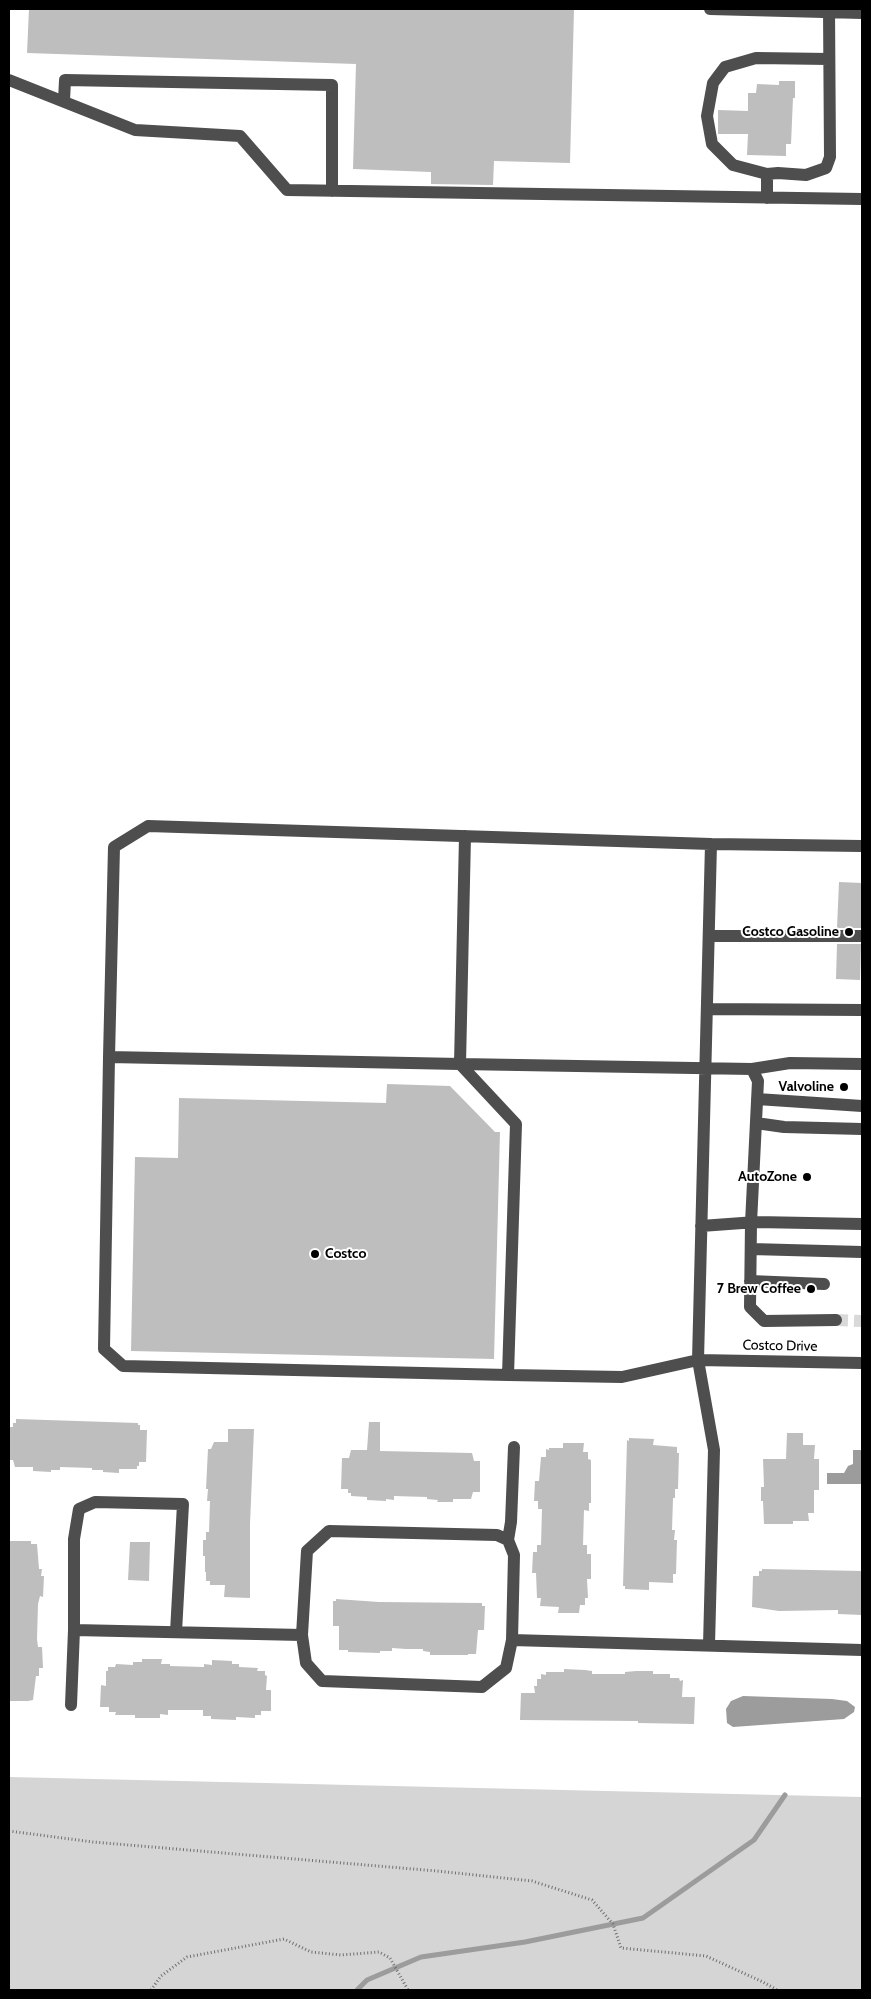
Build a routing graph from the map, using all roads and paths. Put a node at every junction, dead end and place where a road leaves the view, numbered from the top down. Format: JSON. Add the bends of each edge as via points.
{"nodes":[{"id":1,"x":710,"y":9,"type":"edge"},
{"id":2,"x":829,"y":10,"type":"edge"},
{"id":3,"x":862,"y":13,"type":"edge"},
{"id":4,"x":829,"y":59,"type":"junction"},
{"id":5,"x":9,"y":80,"type":"edge"},
{"id":6,"x":64,"y":101,"type":"junction"},
{"id":7,"x":768,"y":174,"type":"junction"},
{"id":8,"x":332,"y":191,"type":"junction"},
{"id":9,"x":767,"y":198,"type":"junction"},
{"id":10,"x":862,"y":199,"type":"edge"},
{"id":11,"x":465,"y":836,"type":"junction"},
{"id":12,"x":711,"y":844,"type":"junction"},
{"id":13,"x":862,"y":846,"type":"edge"},
{"id":14,"x":708,"y":936,"type":"junction"},
{"id":15,"x":862,"y":936,"type":"edge"},
{"id":16,"x":707,"y":1010,"type":"junction"},
{"id":17,"x":862,"y":1010,"type":"edge"},
{"id":18,"x":109,"y":1058,"type":"junction"},
{"id":19,"x":460,"y":1064,"type":"junction"},
{"id":20,"x":862,"y":1064,"type":"edge"},
{"id":21,"x":705,"y":1068,"type":"junction"},
{"id":22,"x":752,"y":1069,"type":"junction"},
{"id":23,"x":757,"y":1099,"type":"junction"},
{"id":24,"x":862,"y":1106,"type":"edge"},
{"id":25,"x":756,"y":1123,"type":"junction"},
{"id":26,"x":862,"y":1129,"type":"edge"},
{"id":27,"x":751,"y":1222,"type":"junction"},
{"id":28,"x":862,"y":1224,"type":"edge"},
{"id":29,"x":701,"y":1226,"type":"junction"},
{"id":30,"x":751,"y":1248,"type":"junction"},
{"id":31,"x":862,"y":1252,"type":"edge"},
{"id":32,"x":750,"y":1281,"type":"junction"},
{"id":33,"x":824,"y":1284,"type":"dead end"},
{"id":34,"x":836,"y":1320,"type":"tunnel mouth"},
{"id":35,"x":698,"y":1360,"type":"junction"},
{"id":36,"x":862,"y":1363,"type":"edge"},
{"id":37,"x":508,"y":1375,"type":"junction"},
{"id":38,"x":514,"y":1446,"type":"dead end"},
{"id":39,"x":508,"y":1540,"type":"junction"},
{"id":40,"x":74,"y":1630,"type":"junction"},
{"id":41,"x":176,"y":1632,"type":"junction"},
{"id":42,"x":302,"y":1636,"type":"junction"},
{"id":43,"x":512,"y":1640,"type":"junction"},
{"id":44,"x":709,"y":1645,"type":"junction"},
{"id":45,"x":862,"y":1650,"type":"edge"},
{"id":46,"x":71,"y":1705,"type":"dead end"},
{"id":47,"x":9,"y":1831,"type":"edge"},
{"id":48,"x":151,"y":1990,"type":"edge"},
{"id":49,"x":408,"y":1990,"type":"edge"},
{"id":50,"x":776,"y":1990,"type":"edge"}],
"edges":[{"from":1,"to":2,"type":"lane"},
{"from":2,"to":3,"type":"lane"},
{"from":2,"to":4,"type":"lane"},
{"from":4,"to":7,"type":"lane","via":[[830,157],[826,168],[806,175]]},
{"from":4,"to":7,"type":"lane","via":[[756,58],[725,67],[713,83],[708,116],[712,144],[733,165]]},
{"from":5,"to":6,"type":"lane"},
{"from":6,"to":8,"type":"lane","via":[[135,130],[240,136],[287,190]]},
{"from":6,"to":8,"type":"lane","via":[[65,80],[332,85]]},
{"from":7,"to":9,"type":"lane"},
{"from":8,"to":9,"type":"lane"},
{"from":9,"to":10,"type":"lane"},
{"from":11,"to":12,"type":"lane"},
{"from":11,"to":18,"type":"lane","name":"Costco Drive","via":[[148,826],[114,847]]},
{"from":11,"to":19,"type":"lane"},
{"from":12,"to":13,"type":"lane"},
{"from":12,"to":14,"type":"lane"},
{"from":14,"to":15,"type":"lane"},
{"from":14,"to":16,"type":"lane"},
{"from":16,"to":17,"type":"lane"},
{"from":16,"to":21,"type":"lane"},
{"from":18,"to":19,"type":"lane"},
{"from":18,"to":37,"type":"lane","name":"Costco Drive","via":[[104,1349],[123,1366]]},
{"from":19,"to":21,"type":"lane"},
{"from":19,"to":37,"type":"lane","via":[[516,1124]]},
{"from":20,"to":22,"type":"lane","via":[[790,1063]]},
{"from":21,"to":22,"type":"lane"},
{"from":21,"to":29,"type":"lane"},
{"from":22,"to":23,"type":"lane","via":[[758,1081]]},
{"from":23,"to":24,"type":"lane"},
{"from":23,"to":25,"type":"lane"},
{"from":25,"to":26,"type":"lane"},
{"from":25,"to":27,"type":"lane"},
{"from":27,"to":28,"type":"lane"},
{"from":27,"to":29,"type":"lane"},
{"from":27,"to":30,"type":"lane"},
{"from":29,"to":35,"type":"lane"},
{"from":30,"to":31,"type":"lane"},
{"from":30,"to":32,"type":"lane"},
{"from":32,"to":33,"type":"lane"},
{"from":32,"to":34,"type":"lane","via":[[750,1307],[764,1321]]},
{"from":35,"to":36,"type":"lane","name":"Costco Drive"},
{"from":35,"to":37,"type":"lane","name":"Costco Drive","via":[[622,1376]]},
{"from":35,"to":44,"type":"lane","via":[[714,1450]]},
{"from":38,"to":39,"type":"lane"},
{"from":39,"to":42,"type":"lane","via":[[497,1535],[329,1531],[307,1551]]},
{"from":39,"to":43,"type":"lane","via":[[514,1555]]},
{"from":40,"to":41,"type":"lane"},
{"from":40,"to":41,"type":"lane","via":[[74,1539],[79,1509],[95,1502],[160,1503],[183,1504]]},
{"from":40,"to":46,"type":"lane"},
{"from":41,"to":42,"type":"lane"},
{"from":42,"to":43,"type":"lane","via":[[306,1663],[322,1682],[482,1687],[506,1668]]},
{"from":43,"to":44,"type":"lane"},
{"from":44,"to":45,"type":"lane"},
{"from":47,"to":50,"type":"path","via":[[93,1842],[532,1881],[592,1900],[614,1924],[622,1948],[706,1956]]},
{"from":48,"to":49,"type":"path","via":[[161,1976],[186,1958],[284,1939],[311,1952],[340,1955],[379,1952],[390,1958]]}]}
